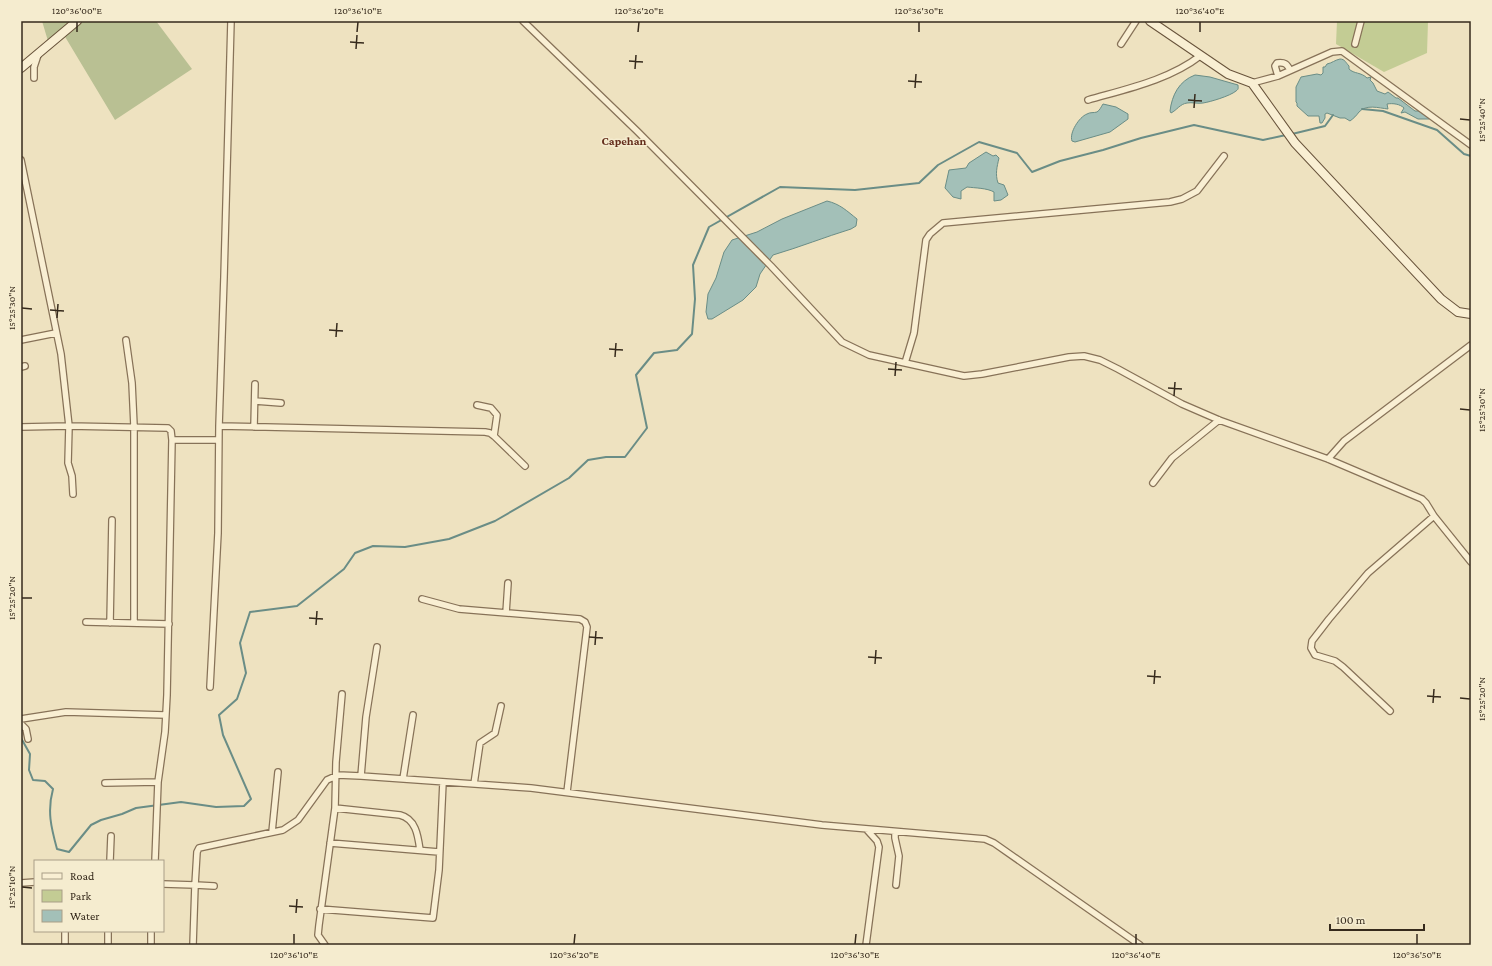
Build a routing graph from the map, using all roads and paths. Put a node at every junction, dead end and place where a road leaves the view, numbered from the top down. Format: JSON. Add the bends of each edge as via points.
{"nodes":[{"id":1,"x":77,"y":21,"type":"edge"},
{"id":2,"x":231,"y":21,"type":"edge"},
{"id":3,"x":523,"y":21,"type":"edge"},
{"id":4,"x":1136,"y":21,"type":"edge"},
{"id":5,"x":1150,"y":21,"type":"edge"},
{"id":6,"x":1361,"y":21,"type":"edge"},
{"id":7,"x":1121,"y":44,"type":"dead end"},
{"id":8,"x":1355,"y":44,"type":"dead end"},
{"id":9,"x":38,"y":53,"type":"junction"},
{"id":10,"x":1200,"y":56,"type":"junction"},
{"id":11,"x":21,"y":68,"type":"edge"},
{"id":12,"x":1290,"y":70,"type":"junction"},
{"id":13,"x":1278,"y":76,"type":"junction"},
{"id":14,"x":34,"y":78,"type":"dead end"},
{"id":15,"x":1254,"y":86,"type":"junction"},
{"id":16,"x":1088,"y":100,"type":"dead end"},
{"id":17,"x":1470,"y":142,"type":"edge"},
{"id":18,"x":1224,"y":156,"type":"dead end"},
{"id":19,"x":21,"y":160,"type":"edge"},
{"id":20,"x":1471,"y":314,"type":"edge"},
{"id":21,"x":56,"y":333,"type":"junction"},
{"id":22,"x":21,"y":340,"type":"edge"},
{"id":23,"x":126,"y":340,"type":"dead end"},
{"id":24,"x":1471,"y":345,"type":"edge"},
{"id":25,"x":905,"y":363,"type":"junction"},
{"id":26,"x":255,"y":384,"type":"dead end"},
{"id":27,"x":255,"y":401,"type":"junction"},
{"id":28,"x":281,"y":403,"type":"dead end"},
{"id":29,"x":477,"y":405,"type":"dead end"},
{"id":30,"x":1219,"y":420,"type":"junction"},
{"id":31,"x":69,"y":426,"type":"junction"},
{"id":32,"x":134,"y":426,"type":"junction"},
{"id":33,"x":219,"y":426,"type":"junction"},
{"id":34,"x":21,"y":427,"type":"edge"},
{"id":35,"x":254,"y":427,"type":"junction"},
{"id":36,"x":494,"y":436,"type":"junction"},
{"id":37,"x":172,"y":440,"type":"junction"},
{"id":38,"x":218,"y":440,"type":"junction"},
{"id":39,"x":1328,"y":459,"type":"junction"},
{"id":40,"x":525,"y":466,"type":"dead end"},
{"id":41,"x":1153,"y":483,"type":"dead end"},
{"id":42,"x":73,"y":494,"type":"dead end"},
{"id":43,"x":1434,"y":516,"type":"junction"},
{"id":44,"x":112,"y":520,"type":"dead end"},
{"id":45,"x":1471,"y":562,"type":"edge"},
{"id":46,"x":508,"y":583,"type":"dead end"},
{"id":47,"x":422,"y":600,"type":"dead end"},
{"id":48,"x":506,"y":613,"type":"junction"},
{"id":49,"x":86,"y":622,"type":"dead end"},
{"id":50,"x":110,"y":623,"type":"junction"},
{"id":51,"x":134,"y":623,"type":"junction"},
{"id":52,"x":169,"y":624,"type":"junction"},
{"id":53,"x":377,"y":646,"type":"dead end"},
{"id":54,"x":210,"y":688,"type":"dead end"},
{"id":55,"x":342,"y":694,"type":"dead end"},
{"id":56,"x":501,"y":706,"type":"dead end"},
{"id":57,"x":1390,"y":711,"type":"dead end"},
{"id":58,"x":165,"y":715,"type":"junction"},
{"id":59,"x":413,"y":715,"type":"dead end"},
{"id":60,"x":21,"y":719,"type":"edge"},
{"id":61,"x":21,"y":724,"type":"edge"},
{"id":62,"x":28,"y":739,"type":"dead end"},
{"id":63,"x":278,"y":772,"type":"dead end"},
{"id":64,"x":336,"y":776,"type":"junction"},
{"id":65,"x":361,"y":776,"type":"junction"},
{"id":66,"x":403,"y":779,"type":"junction"},
{"id":67,"x":158,"y":782,"type":"junction"},
{"id":68,"x":443,"y":782,"type":"junction"},
{"id":69,"x":105,"y":783,"type":"dead end"},
{"id":70,"x":474,"y":784,"type":"junction"},
{"id":71,"x":567,"y":792,"type":"junction"},
{"id":72,"x":335,"y":808,"type":"junction"},
{"id":73,"x":867,"y":830,"type":"junction"},
{"id":74,"x":885,"y":831,"type":"junction"},
{"id":75,"x":272,"y":832,"type":"junction"},
{"id":76,"x":895,"y":832,"type":"junction"},
{"id":77,"x":111,"y":836,"type":"dead end"},
{"id":78,"x":330,"y":843,"type":"junction"},
{"id":79,"x":879,"y":843,"type":"junction"},
{"id":80,"x":420,"y":850,"type":"junction"},
{"id":81,"x":439,"y":852,"type":"junction"},
{"id":82,"x":110,"y":860,"type":"edge"},
{"id":83,"x":154,"y":860,"type":"edge"},
{"id":84,"x":21,"y":882,"type":"edge"},
{"id":85,"x":34,"y":882,"type":"edge"},
{"id":86,"x":164,"y":884,"type":"edge"},
{"id":87,"x":195,"y":885,"type":"junction"},
{"id":88,"x":214,"y":886,"type":"dead end"},
{"id":89,"x":896,"y":886,"type":"dead end"},
{"id":90,"x":320,"y":909,"type":"junction"},
{"id":91,"x":66,"y":932,"type":"edge"},
{"id":92,"x":108,"y":932,"type":"edge"},
{"id":93,"x":151,"y":932,"type":"edge"},
{"id":94,"x":65,"y":945,"type":"edge"},
{"id":95,"x":108,"y":945,"type":"edge"},
{"id":96,"x":151,"y":945,"type":"edge"},
{"id":97,"x":193,"y":945,"type":"edge"},
{"id":98,"x":325,"y":945,"type":"edge"},
{"id":99,"x":866,"y":945,"type":"edge"},
{"id":100,"x":1140,"y":945,"type":"edge"}],
"edges":[{"from":1,"to":9,"type":"street"},
{"from":2,"to":33,"type":"street"},
{"from":3,"to":25,"type":"street","via":[[771,266],[842,342],[869,355]]},
{"from":4,"to":7,"type":"street"},
{"from":5,"to":10,"type":"street"},
{"from":6,"to":8,"type":"street"},
{"from":9,"to":11,"type":"street"},
{"from":9,"to":14,"type":"street"},
{"from":10,"to":15,"type":"street","via":[[1228,74]]},
{"from":10,"to":16,"type":"street","via":[[1190,64],[1157,79]]},
{"from":12,"to":13,"type":"street"},
{"from":12,"to":13,"type":"street","via":[[1287,64],[1282,62],[1275,64]]},
{"from":12,"to":17,"type":"street","via":[[1332,52],[1342,52]]},
{"from":13,"to":15,"type":"street"},
{"from":15,"to":20,"type":"street","via":[[1286,132],[1441,299],[1458,312]]},
{"from":18,"to":25,"type":"street","via":[[1197,191],[1170,202],[943,223],[926,240],[914,333]]},
{"from":19,"to":21,"type":"street"},
{"from":21,"to":22,"type":"street"},
{"from":21,"to":31,"type":"street","via":[[61,354]]},
{"from":23,"to":32,"type":"street"},
{"from":24,"to":39,"type":"street","via":[[1344,441]]},
{"from":25,"to":30,"type":"street","via":[[964,376],[1084,356],[1118,368],[1175,400]]},
{"from":26,"to":27,"type":"street"},
{"from":27,"to":28,"type":"street"},
{"from":27,"to":35,"type":"street"},
{"from":29,"to":36,"type":"street","via":[[491,408],[498,415]]},
{"from":30,"to":39,"type":"street"},
{"from":30,"to":41,"type":"street","via":[[1172,458]]},
{"from":31,"to":32,"type":"street"},
{"from":31,"to":34,"type":"street"},
{"from":31,"to":42,"type":"street","via":[[68,463]]},
{"from":32,"to":37,"type":"street","via":[[169,429],[172,432]]},
{"from":32,"to":51,"type":"street"},
{"from":33,"to":35,"type":"street"},
{"from":33,"to":38,"type":"street"},
{"from":35,"to":36,"type":"street","via":[[485,432]]},
{"from":36,"to":40,"type":"street"},
{"from":37,"to":38,"type":"street"},
{"from":37,"to":52,"type":"street"},
{"from":38,"to":54,"type":"street","via":[[218,533]]},
{"from":39,"to":43,"type":"street","via":[[1422,499]]},
{"from":43,"to":45,"type":"street"},
{"from":43,"to":57,"type":"street","via":[[1368,573],[1312,641],[1311,648],[1315,654],[1343,667]]},
{"from":44,"to":50,"type":"street"},
{"from":46,"to":48,"type":"street"},
{"from":47,"to":48,"type":"street","via":[[459,609]]},
{"from":48,"to":71,"type":"street","via":[[580,619],[586,624]]},
{"from":49,"to":50,"type":"street"},
{"from":50,"to":51,"type":"street"},
{"from":51,"to":52,"type":"street"},
{"from":52,"to":58,"type":"street"},
{"from":53,"to":65,"type":"street","via":[[366,717]]},
{"from":55,"to":64,"type":"street"},
{"from":56,"to":70,"type":"street","via":[[494,733],[480,743]]},
{"from":58,"to":60,"type":"street","via":[[66,712]]},
{"from":58,"to":67,"type":"street"},
{"from":59,"to":66,"type":"street"},
{"from":61,"to":62,"type":"street","via":[[26,729]]},
{"from":63,"to":75,"type":"street"},
{"from":64,"to":65,"type":"street"},
{"from":64,"to":72,"type":"street"},
{"from":64,"to":75,"type":"street","via":[[324,783],[298,820],[283,830]]},
{"from":65,"to":66,"type":"street"},
{"from":66,"to":68,"type":"street"},
{"from":67,"to":69,"type":"street"},
{"from":67,"to":83,"type":"street"},
{"from":68,"to":70,"type":"street"},
{"from":68,"to":81,"type":"street"},
{"from":70,"to":71,"type":"street"},
{"from":71,"to":73,"type":"street"},
{"from":72,"to":78,"type":"street"},
{"from":72,"to":80,"type":"street","via":[[400,815],[407,818],[414,826]]},
{"from":73,"to":74,"type":"street"},
{"from":73,"to":79,"type":"street"},
{"from":74,"to":76,"type":"street"},
{"from":74,"to":79,"type":"street"},
{"from":75,"to":87,"type":"street","via":[[199,848]]},
{"from":76,"to":89,"type":"street","via":[[899,856]]},
{"from":76,"to":100,"type":"street","via":[[985,839]]},
{"from":77,"to":82,"type":"street"},
{"from":78,"to":80,"type":"street"},
{"from":78,"to":90,"type":"street"},
{"from":79,"to":99,"type":"street"},
{"from":80,"to":81,"type":"street"},
{"from":81,"to":90,"type":"street","via":[[435,913],[432,919]]},
{"from":84,"to":85,"type":"street"},
{"from":86,"to":87,"type":"street"},
{"from":87,"to":88,"type":"street"},
{"from":87,"to":97,"type":"street"},
{"from":90,"to":98,"type":"street","via":[[318,935]]},
{"from":91,"to":94,"type":"street"},
{"from":92,"to":95,"type":"street"},
{"from":93,"to":96,"type":"street"}]}
